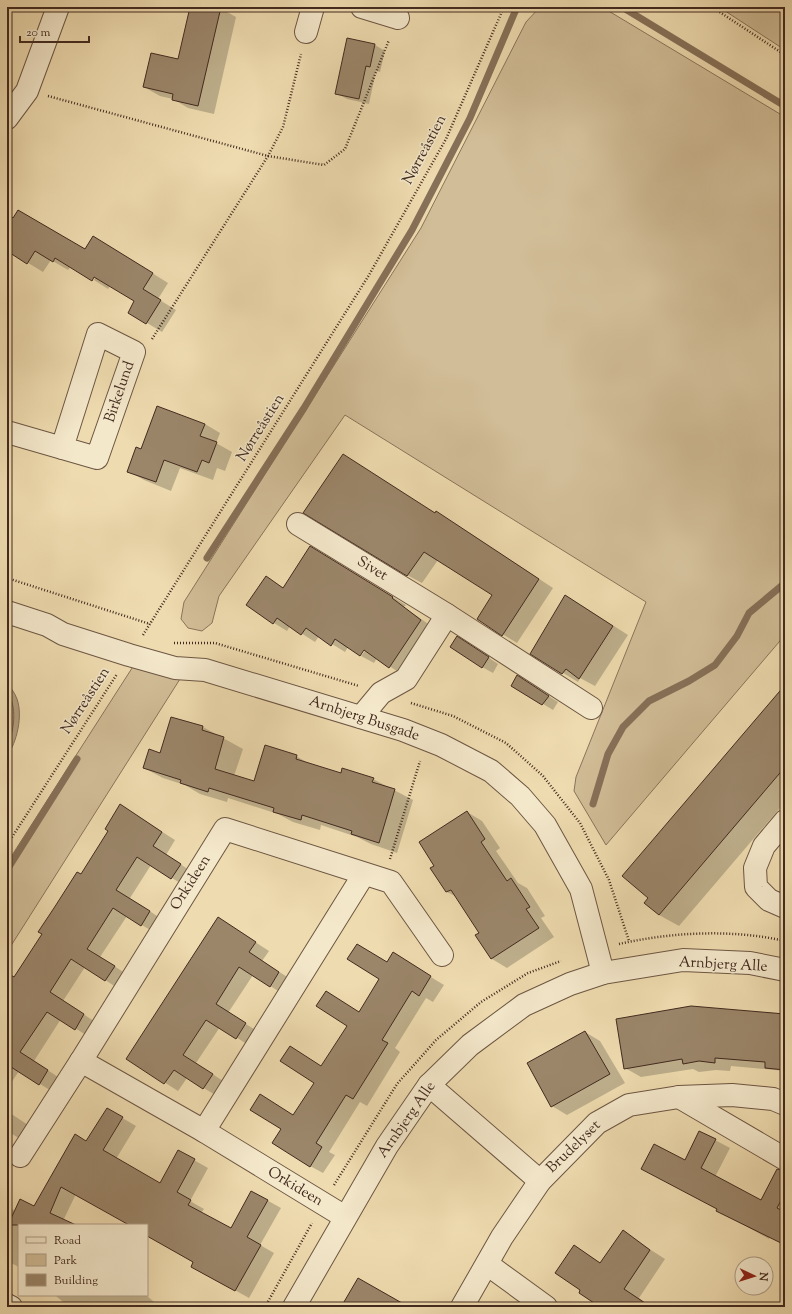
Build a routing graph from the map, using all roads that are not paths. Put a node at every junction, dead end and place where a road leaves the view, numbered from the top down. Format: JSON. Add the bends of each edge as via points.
{"nodes":[{"id":1,"x":58,"y":7,"type":"edge"},
{"id":2,"x":313,"y":7,"type":"edge"},
{"id":3,"x":362,"y":7,"type":"edge"},
{"id":4,"x":398,"y":18,"type":"road end"},
{"id":5,"x":306,"y":32,"type":"road end"},
{"id":6,"x":7,"y":118,"type":"edge"},
{"id":7,"x":7,"y":432,"type":"edge"},
{"id":8,"x":62,"y":448,"type":"junction"},
{"id":9,"x":298,"y":524,"type":"dead end"},
{"id":10,"x":7,"y":612,"type":"edge"},
{"id":11,"x":447,"y":615,"type":"junction"},
{"id":12,"x":591,"y":708,"type":"dead end"},
{"id":13,"x":361,"y":717,"type":"junction"},
{"id":14,"x":785,"y":821,"type":"edge"},
{"id":15,"x":373,"y":877,"type":"junction"},
{"id":16,"x":785,"y":907,"type":"edge"},
{"id":17,"x":442,"y":955,"type":"dead end"},
{"id":18,"x":785,"y":970,"type":"edge"},
{"id":19,"x":603,"y":973,"type":"junction"},
{"id":20,"x":81,"y":1061,"type":"junction"},
{"id":21,"x":430,"y":1085,"type":"junction"},
{"id":22,"x":679,"y":1097,"type":"junction"},
{"id":23,"x":785,"y":1104,"type":"edge"},
{"id":24,"x":204,"y":1131,"type":"junction"},
{"id":25,"x":20,"y":1156,"type":"dead end"},
{"id":26,"x":785,"y":1159,"type":"edge"},
{"id":27,"x":540,"y":1181,"type":"junction"},
{"id":28,"x":346,"y":1217,"type":"junction"},
{"id":29,"x":487,"y":1264,"type":"junction"},
{"id":30,"x":7,"y":1305,"type":"edge"},
{"id":31,"x":11,"y":1307,"type":"edge"},
{"id":32,"x":294,"y":1307,"type":"edge"},
{"id":33,"x":462,"y":1307,"type":"edge"},
{"id":34,"x":546,"y":1307,"type":"edge"}],
"edges":[{"from":1,"to":6,"type":"street","via":[[27,91]]},
{"from":2,"to":5,"type":"street"},
{"from":3,"to":4,"type":"street"},
{"from":7,"to":8,"type":"street","name":"Birkelund"},
{"from":8,"to":8,"type":"street","name":"Birkelund","via":[[98,334],[134,352],[97,458]]},
{"from":9,"to":11,"type":"street","name":"Sivet"},
{"from":10,"to":13,"type":"street","name":"Arnbjerg Busgade","via":[[47,625],[63,634],[129,655],[175,668],[205,670]]},
{"from":11,"to":12,"type":"street","name":"Sivet"},
{"from":11,"to":13,"type":"street","via":[[406,679],[381,693]]},
{"from":13,"to":19,"type":"street","name":"Arnbjerg Busgade","via":[[426,739],[491,771],[520,796],[545,825],[581,889]]},
{"from":14,"to":16,"type":"street","via":[[764,846],[755,868],[756,887],[769,900]]},
{"from":15,"to":17,"type":"street","name":"Orkideen","via":[[391,882]]},
{"from":15,"to":20,"type":"street","name":"Orkideen","via":[[225,829]]},
{"from":15,"to":24,"type":"street"},
{"from":18,"to":19,"type":"street","name":"Arnbjerg Alle","via":[[750,964],[683,960]]},
{"from":19,"to":21,"type":"street","name":"Arnbjerg Alle","via":[[570,984],[524,1005],[470,1045]]},
{"from":20,"to":24,"type":"street","name":"Orkideen"},
{"from":20,"to":25,"type":"street","name":"Orkideen"},
{"from":21,"to":27,"type":"street","name":"Brudelyset"},
{"from":21,"to":28,"type":"street","name":"Arnbjerg Alle","via":[[387,1146]]},
{"from":22,"to":23,"type":"street","name":"Brudelyset","via":[[732,1095],[773,1099]]},
{"from":22,"to":26,"type":"street"},
{"from":22,"to":27,"type":"street","name":"Brudelyset","via":[[629,1105],[597,1123]]},
{"from":24,"to":28,"type":"street","name":"Orkideen"},
{"from":27,"to":29,"type":"street","name":"Brudelyset"},
{"from":28,"to":32,"type":"street","name":"Arnbjerg Alle"},
{"from":29,"to":33,"type":"street","name":"Brudelyset"},
{"from":29,"to":34,"type":"street"},
{"from":30,"to":31,"type":"street"}]}
